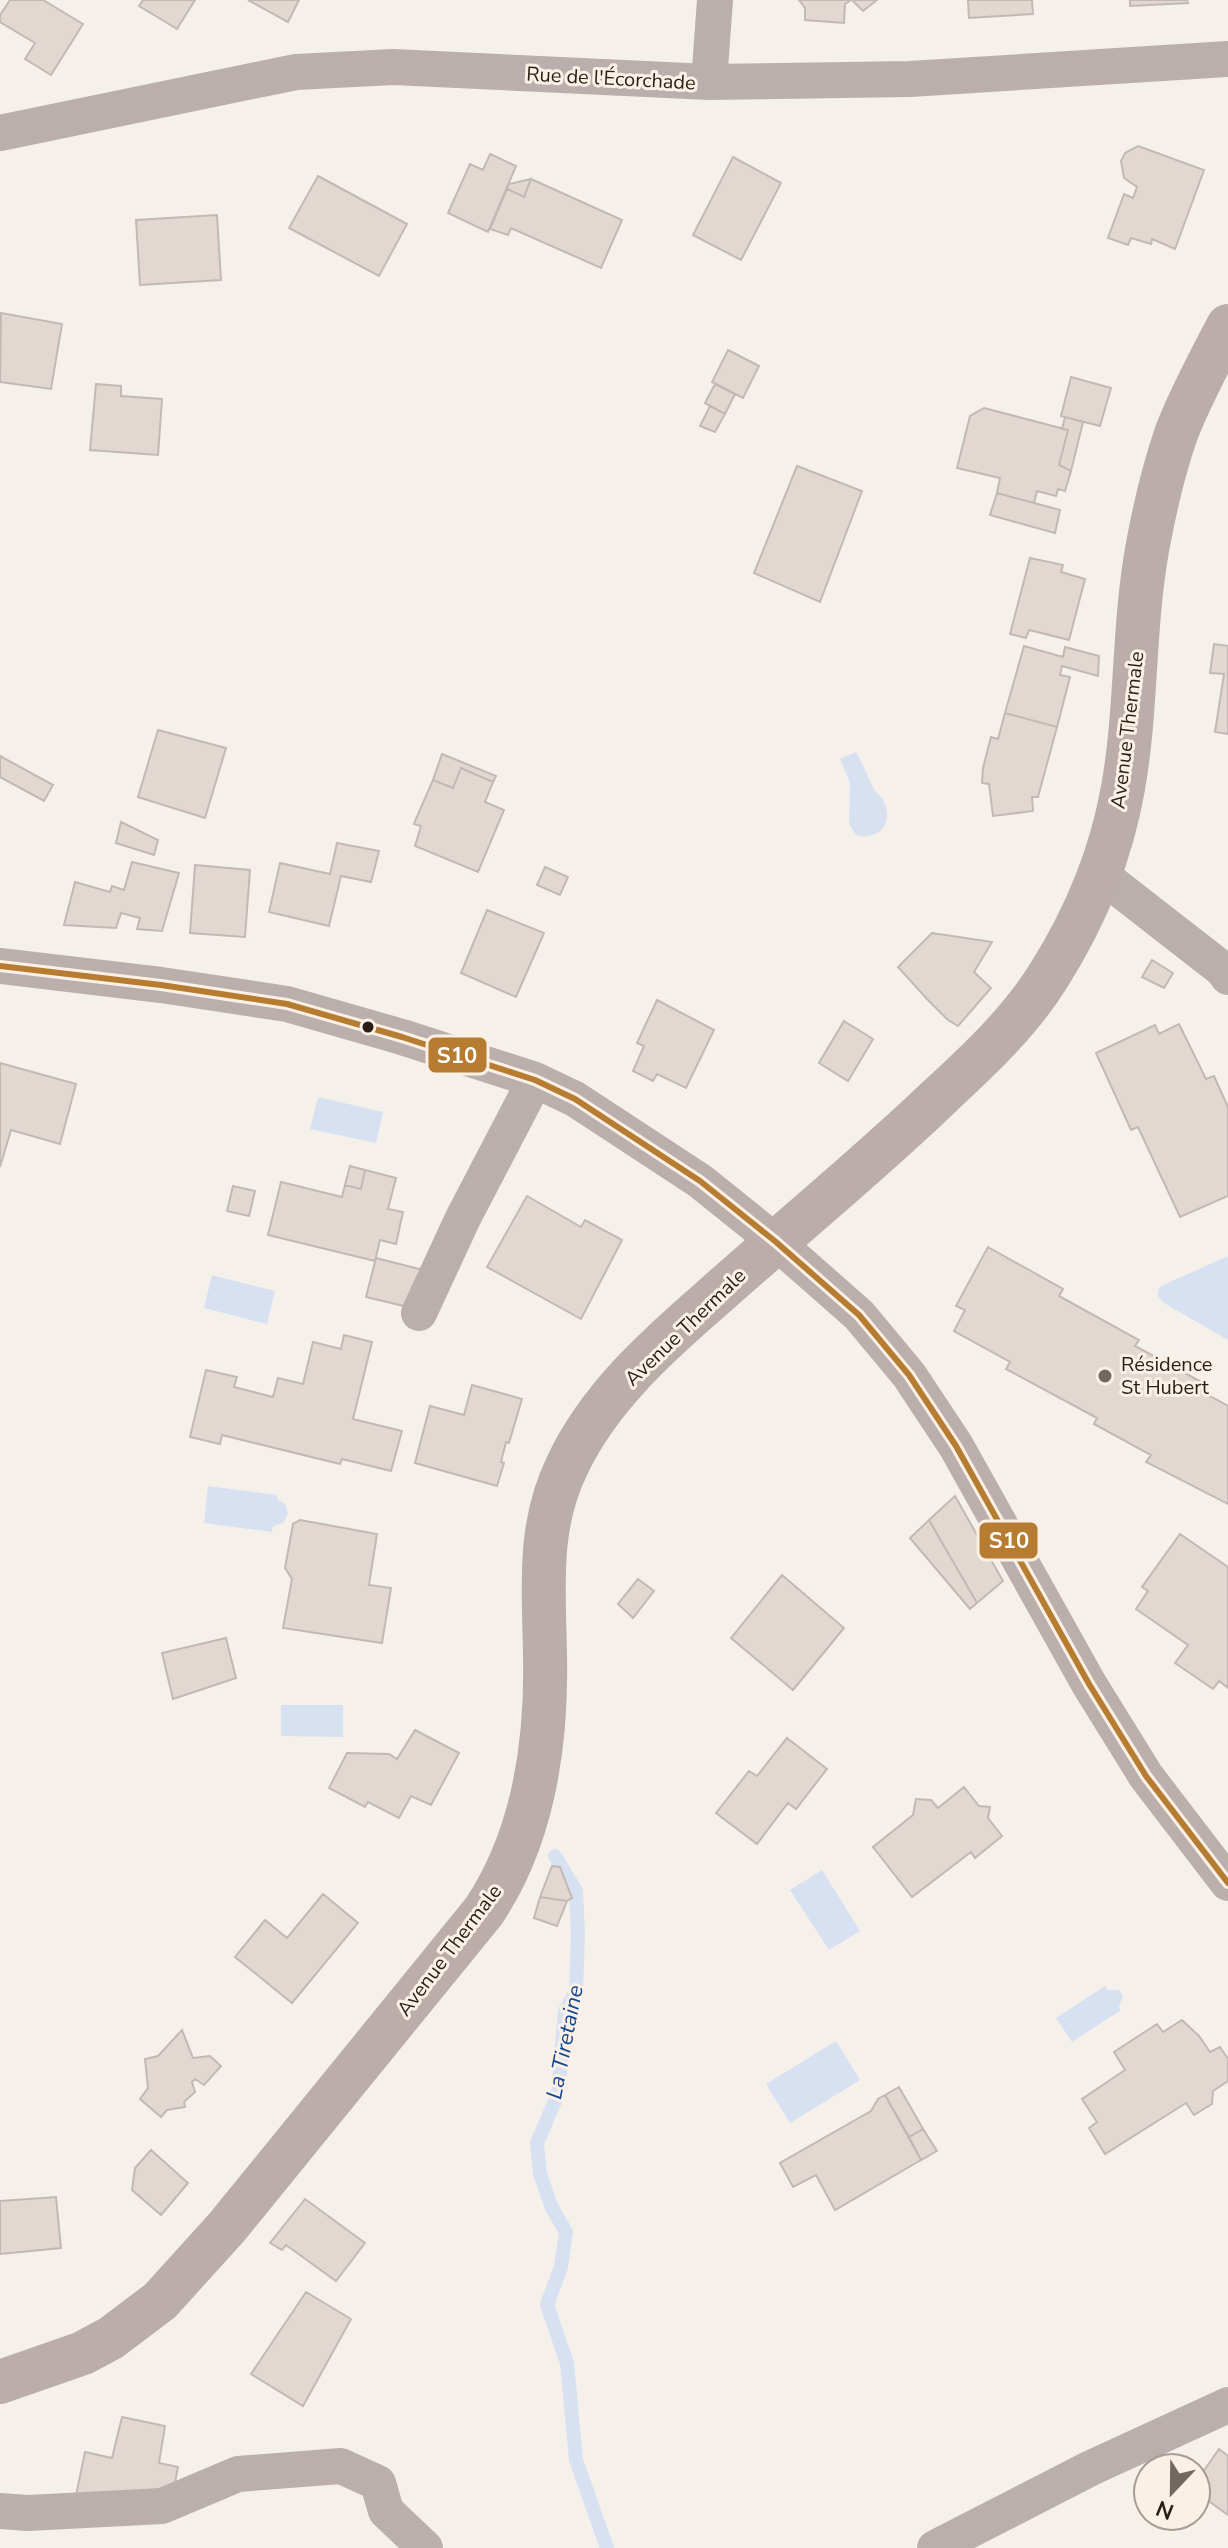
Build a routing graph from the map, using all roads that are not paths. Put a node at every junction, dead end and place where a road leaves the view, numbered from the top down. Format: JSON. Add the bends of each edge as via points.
{"nodes":[{"id":1,"x":715,"y":0,"type":"edge"},
{"id":2,"x":1228,"y":59,"type":"edge"},
{"id":3,"x":709,"y":82,"type":"junction"},
{"id":4,"x":0,"y":133,"type":"edge"},
{"id":5,"x":1228,"y":326,"type":"edge"},
{"id":6,"x":1100,"y":874,"type":"junction"},
{"id":7,"x":0,"y":966,"type":"edge"},
{"id":8,"x":1228,"y":977,"type":"edge"},
{"id":9,"x":535,"y":1080,"type":"junction"},
{"id":10,"x":776,"y":1242,"type":"junction"},
{"id":11,"x":419,"y":1313,"type":"dead end"},
{"id":12,"x":1228,"y":1883,"type":"edge"},
{"id":13,"x":0,"y":2382,"type":"edge"},
{"id":14,"x":1228,"y":2405,"type":"edge"},
{"id":15,"x":0,"y":2511,"type":"edge"},
{"id":16,"x":425,"y":2548,"type":"edge"},
{"id":17,"x":935,"y":2548,"type":"edge"}],
"edges":[{"from":1,"to":3,"type":"street"},
{"from":2,"to":3,"type":"street","name":"Rue de l'Écorchade","via":[[910,79]]},
{"from":3,"to":4,"type":"street","name":"Rue de l'Écorchade","via":[[393,67],[296,72]]},
{"from":5,"to":6,"type":"main road","name":"Avenue Thermale","via":[[1177,432],[1158,496],[1146,553],[1124,787]]},
{"from":6,"to":8,"type":"street"},
{"from":6,"to":10,"type":"main road","name":"Avenue Thermale","via":[[1074,933],[1016,1019],[884,1149]]},
{"from":7,"to":9,"type":"street","via":[[287,1004]]},
{"from":9,"to":10,"type":"street","via":[[671,1160]]},
{"from":9,"to":11,"type":"street"},
{"from":10,"to":12,"type":"street","via":[[859,1315],[909,1375],[956,1446],[1146,1776]]},
{"from":10,"to":13,"type":"main road","name":"Avenue Thermale","via":[[645,1360],[609,1401],[568,1462],[547,1520],[538,1771],[520,1839],[496,1893],[312,2125],[160,2301],[83,2353]]},
{"from":14,"to":17,"type":"street"},
{"from":15,"to":16,"type":"street","via":[[162,2506],[238,2474],[341,2466],[378,2483],[386,2511]]}]}
